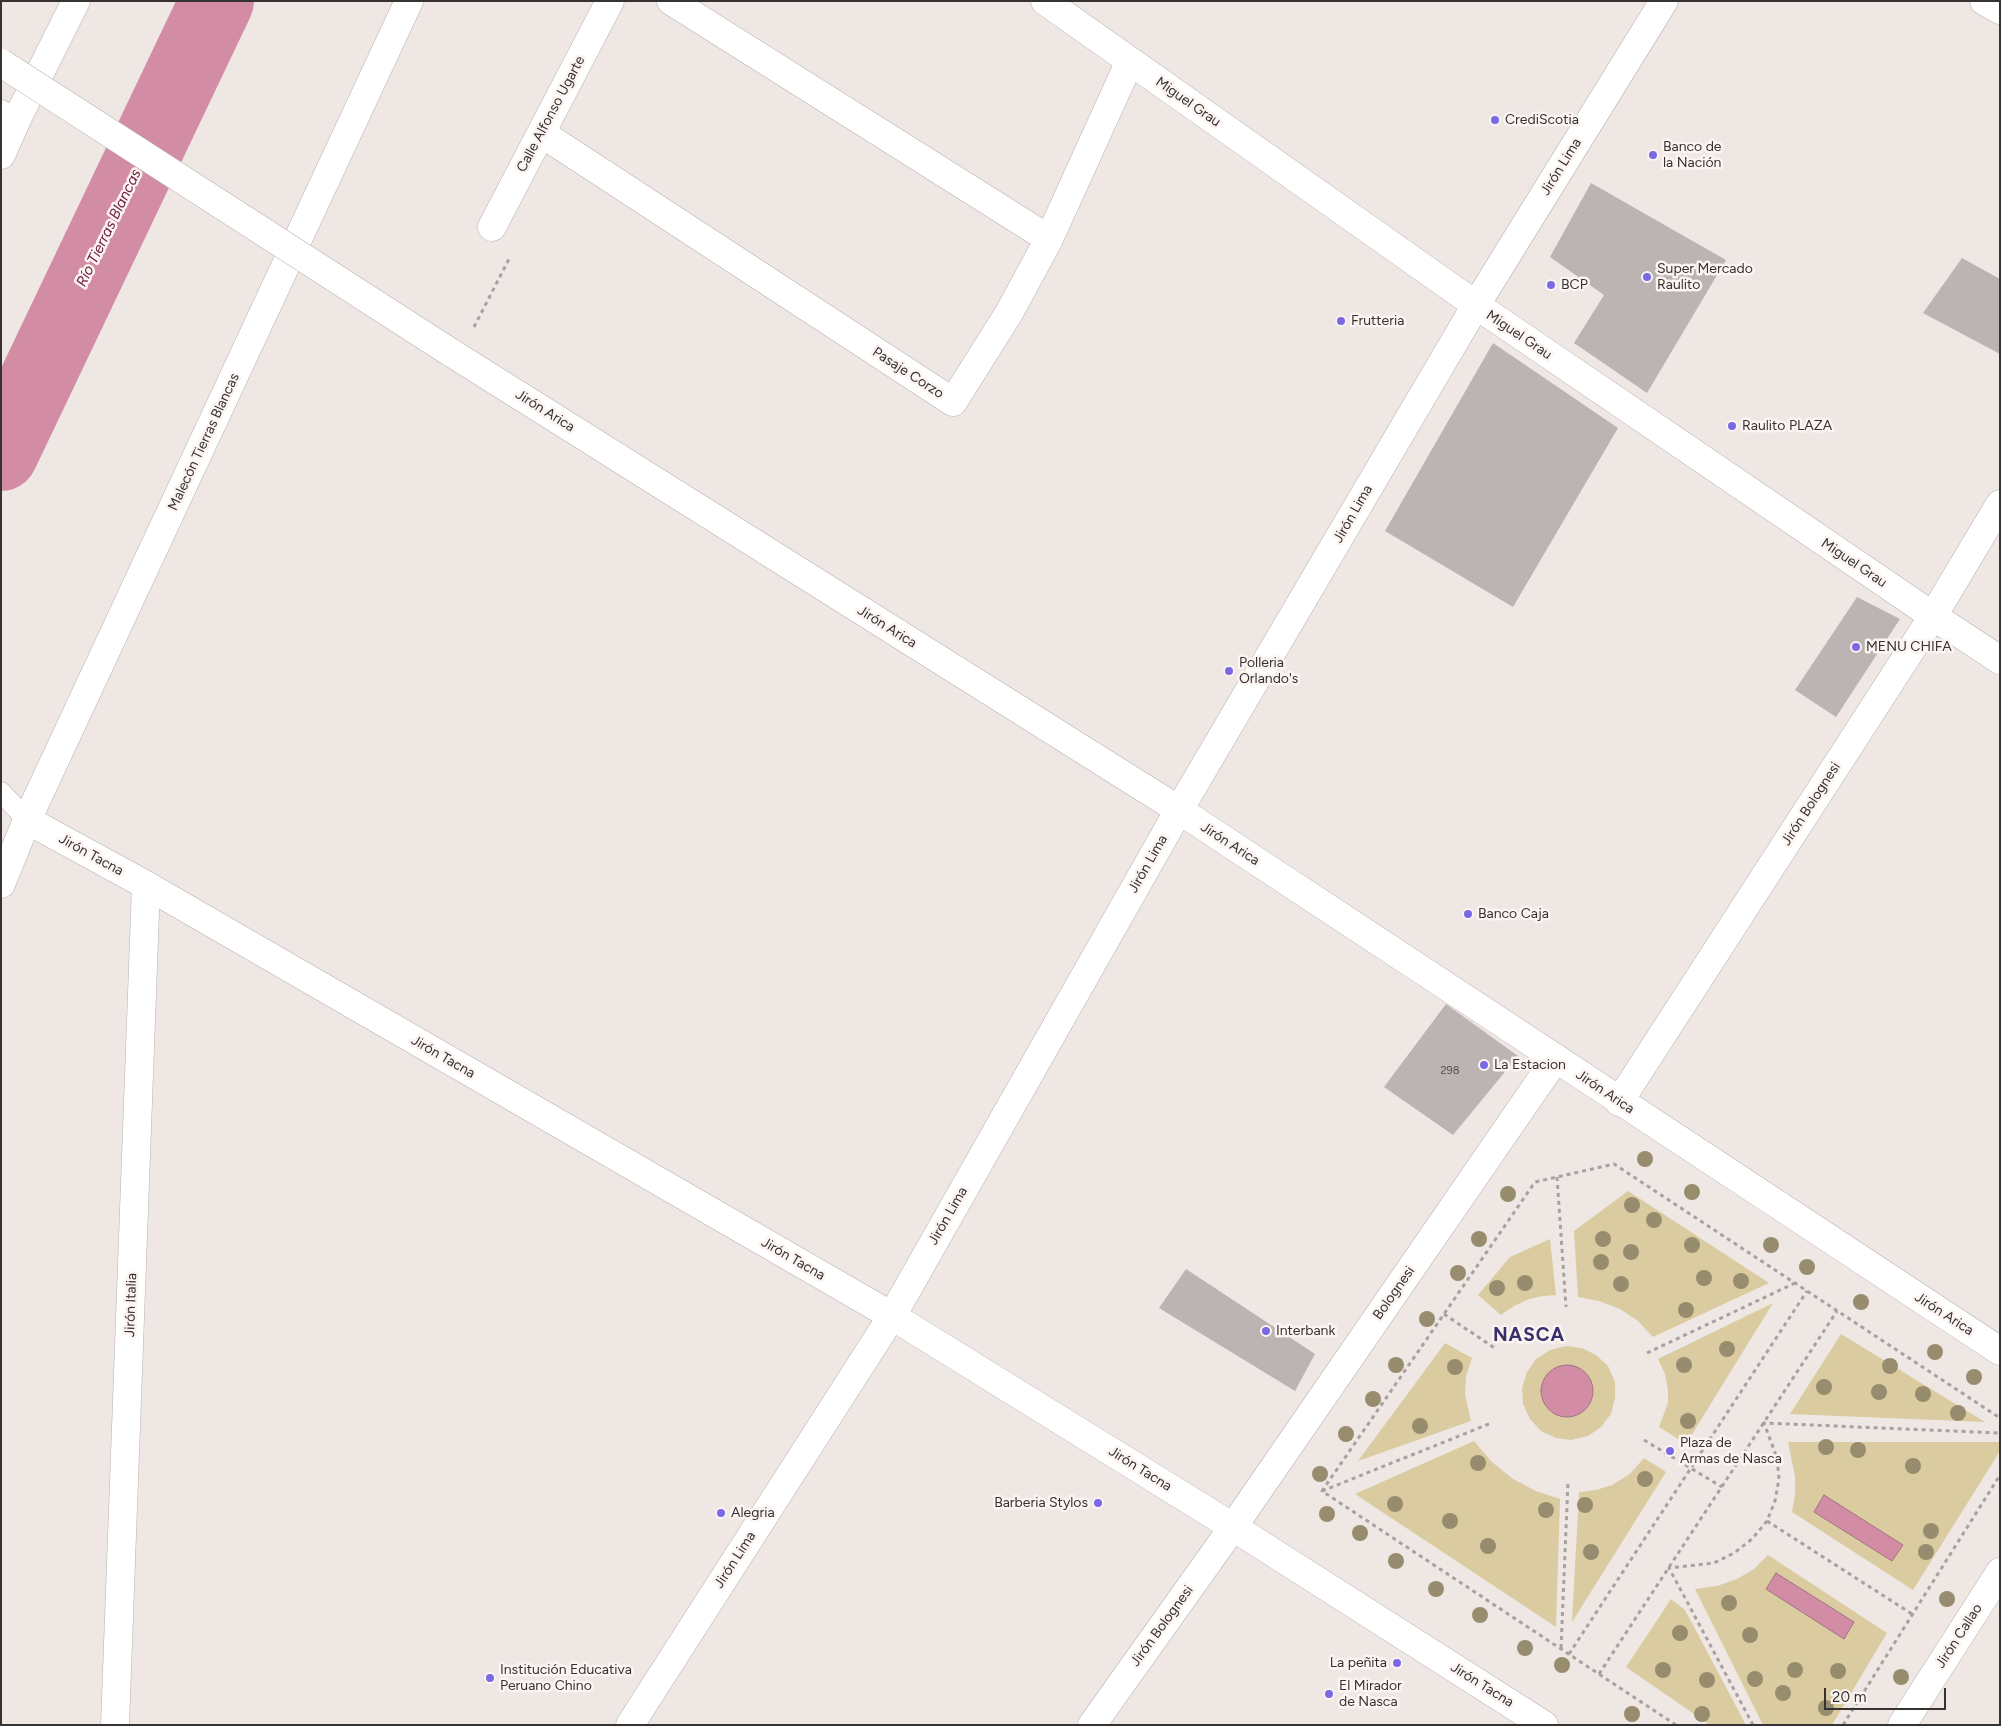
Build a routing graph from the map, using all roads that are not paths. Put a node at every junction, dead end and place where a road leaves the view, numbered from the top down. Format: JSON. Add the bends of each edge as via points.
{"nodes":[{"id":1,"x":76,"y":1,"type":"edge"},
{"id":2,"x":409,"y":1,"type":"edge"},
{"id":3,"x":610,"y":1,"type":"edge"},
{"id":4,"x":671,"y":1,"type":"edge"},
{"id":5,"x":1045,"y":1,"type":"edge"},
{"id":6,"x":1664,"y":1,"type":"edge"},
{"id":7,"x":1984,"y":1,"type":"edge"},
{"id":8,"x":2000,"y":10,"type":"edge"},
{"id":9,"x":1130,"y":61,"type":"junction"},
{"id":10,"x":1,"y":63,"type":"edge"},
{"id":11,"x":9,"y":114,"type":"edge"},
{"id":12,"x":541,"y":133,"type":"junction"},
{"id":13,"x":1,"y":155,"type":"edge"},
{"id":14,"x":492,"y":227,"type":"dead end"},
{"id":15,"x":1049,"y":238,"type":"junction"},
{"id":16,"x":1476,"y":305,"type":"junction"},
{"id":17,"x":2000,"y":504,"type":"edge"},
{"id":18,"x":1933,"y":616,"type":"junction"},
{"id":19,"x":2000,"y":660,"type":"edge"},
{"id":20,"x":1,"y":792,"type":"edge"},
{"id":21,"x":1179,"y":810,"type":"junction"},
{"id":22,"x":27,"y":820,"type":"junction"},
{"id":23,"x":1,"y":884,"type":"edge"},
{"id":24,"x":146,"y":885,"type":"junction"},
{"id":25,"x":1556,"y":1058,"type":"junction"},
{"id":26,"x":1619,"y":1102,"type":"junction"},
{"id":27,"x":892,"y":1316,"type":"junction"},
{"id":28,"x":2000,"y":1351,"type":"edge"},
{"id":29,"x":1233,"y":1527,"type":"junction"},
{"id":30,"x":2000,"y":1572,"type":"edge"},
{"id":31,"x":115,"y":1725,"type":"edge"},
{"id":32,"x":630,"y":1725,"type":"edge"},
{"id":33,"x":1092,"y":1725,"type":"edge"},
{"id":34,"x":1544,"y":1725,"type":"edge"},
{"id":35,"x":1902,"y":1725,"type":"edge"}],
"edges":[{"from":1,"to":11,"type":"street"},
{"from":2,"to":22,"type":"street","name":"Malecón Tierras Blancas"},
{"from":3,"to":12,"type":"street","name":"Calle Alfonso Ugarte"},
{"from":4,"to":15,"type":"street"},
{"from":5,"to":9,"type":"street","name":"Miguel Grau"},
{"from":6,"to":16,"type":"street","name":"Jirón Lima"},
{"from":7,"to":8,"type":"street"},
{"from":9,"to":15,"type":"street","name":"Pasaje Corzo"},
{"from":9,"to":16,"type":"street","name":"Miguel Grau"},
{"from":10,"to":21,"type":"street","name":"Jirón Arica","bridge":true,"via":[[454,354]]},
{"from":11,"to":13,"type":"street"},
{"from":12,"to":14,"type":"street","name":"Calle Alfonso Ugarte"},
{"from":12,"to":15,"type":"street","name":"Pasaje Corzo","via":[[954,402],[1009,313]]},
{"from":16,"to":18,"type":"street","name":"Miguel Grau"},
{"from":16,"to":21,"type":"street","name":"Jirón Lima"},
{"from":17,"to":18,"type":"street","name":"Jirón Bolognesi"},
{"from":18,"to":19,"type":"street","name":"Miguel Grau"},
{"from":18,"to":26,"type":"street","name":"Jirón Bolognesi"},
{"from":20,"to":22,"type":"lane"},
{"from":21,"to":25,"type":"street","name":"Jirón Arica"},
{"from":21,"to":27,"type":"street","name":"Jirón Lima"},
{"from":22,"to":23,"type":"street","name":"Malecón Tierras Blancas"},
{"from":22,"to":24,"type":"street","name":"Jirón Tacna"},
{"from":24,"to":27,"type":"street","name":"Jirón Tacna"},
{"from":24,"to":31,"type":"street","name":"Jirón Italia"},
{"from":25,"to":26,"type":"street","name":"Jirón Arica"},
{"from":25,"to":29,"type":"street","name":"Bolognesi"},
{"from":26,"to":28,"type":"street","name":"Jirón Arica"},
{"from":27,"to":29,"type":"street","name":"Jirón Tacna"},
{"from":27,"to":32,"type":"street","name":"Jirón Lima"},
{"from":29,"to":33,"type":"street","name":"Jirón Bolognesi"},
{"from":29,"to":34,"type":"street","name":"Jirón Tacna"},
{"from":30,"to":35,"type":"street","name":"Jirón Callao"}]}
